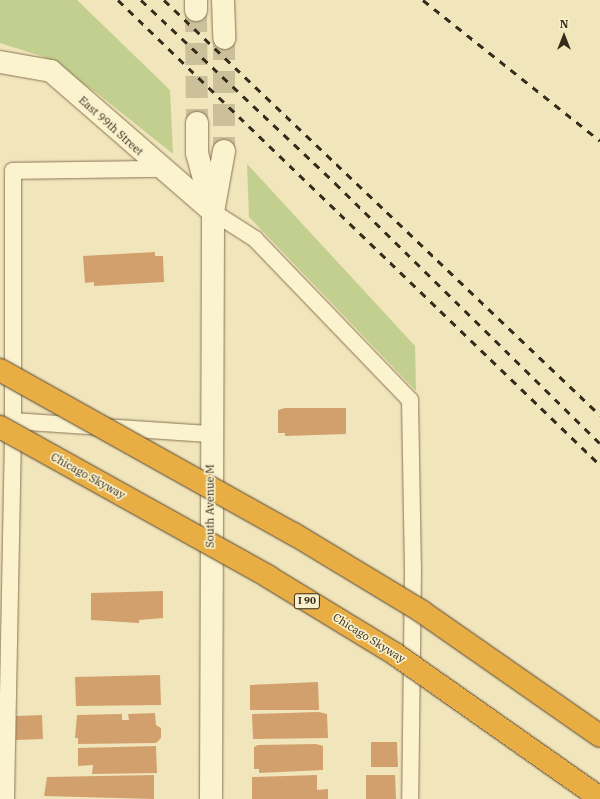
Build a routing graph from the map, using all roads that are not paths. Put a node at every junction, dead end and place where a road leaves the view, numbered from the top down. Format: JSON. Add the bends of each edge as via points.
{"nodes":[{"id":1,"x":224,"y":0,"type":"edge"},
{"id":2,"x":224,"y":38,"type":"tunnel mouth"},
{"id":3,"x":0,"y":62,"type":"edge"},
{"id":4,"x":197,"y":122,"type":"tunnel mouth"},
{"id":5,"x":224,"y":151,"type":"tunnel mouth"},
{"id":6,"x":159,"y":169,"type":"junction"},
{"id":7,"x":212,"y":212,"type":"junction"},
{"id":8,"x":0,"y":370,"type":"edge"},
{"id":9,"x":7,"y":424,"type":"edge"},
{"id":10,"x":210,"y":434,"type":"junction"},
{"id":11,"x":600,"y":736,"type":"edge"},
{"id":12,"x":600,"y":798,"type":"edge"},
{"id":13,"x":6,"y":799,"type":"edge"},
{"id":14,"x":211,"y":799,"type":"edge"},
{"id":15,"x":410,"y":799,"type":"edge"}],
"edges":[{"from":1,"to":2,"type":"street"},
{"from":3,"to":6,"type":"street","name":"East 99th Street","via":[[51,71]]},
{"from":4,"to":7,"type":"street","name":"South Avenue M","via":[[197,153]]},
{"from":5,"to":7,"type":"street","name":"South Avenue M"},
{"from":6,"to":7,"type":"street","name":"East 99th Street"},
{"from":6,"to":9,"type":"lane","via":[[13,171]]},
{"from":7,"to":10,"type":"street","name":"South Avenue M"},
{"from":7,"to":15,"type":"lane","via":[[255,238],[410,400],[413,569]]},
{"from":8,"to":11,"type":"highway","bridge":true,"via":[[294,534],[415,607]]},
{"from":9,"to":10,"type":"lane"},
{"from":9,"to":12,"type":"highway","name":"Chicago Skyway","number":"I 90","bridge":true,"via":[[395,654]]},
{"from":9,"to":13,"type":"lane"},
{"from":10,"to":14,"type":"street","name":"South Avenue M"}]}
